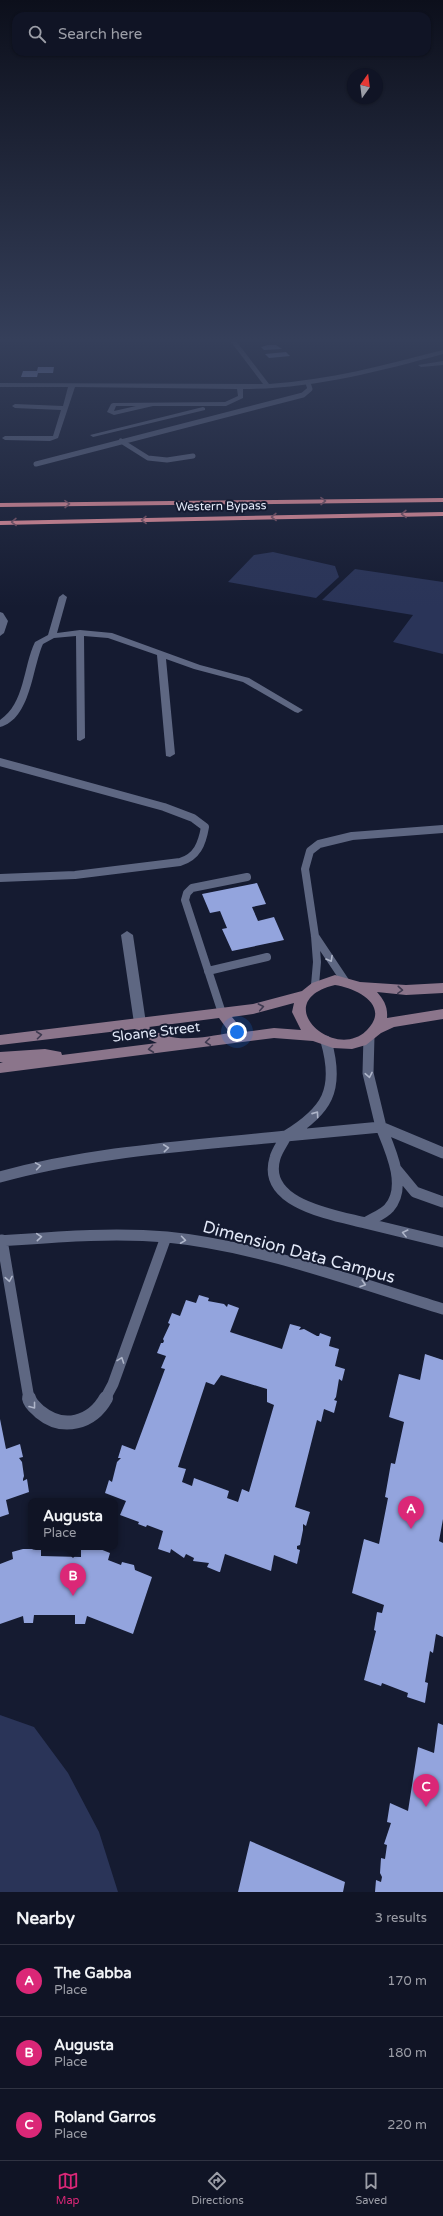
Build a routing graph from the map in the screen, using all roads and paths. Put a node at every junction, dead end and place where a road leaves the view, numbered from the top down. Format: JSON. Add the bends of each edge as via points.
{"nodes":[{"id":1,"x":59,"y":430,"type":"edge"},
{"id":2,"x":113,"y":430,"type":"edge"},
{"id":3,"x":163,"y":430,"type":"edge"},
{"id":4,"x":93,"y":435,"type":"dead end"},
{"id":5,"x":5,"y":438,"type":"dead end"},
{"id":6,"x":122,"y":441,"type":"junction"},
{"id":7,"x":193,"y":456,"type":"dead end"},
{"id":8,"x":36,"y":464,"type":"dead end"},
{"id":9,"x":443,"y":500,"type":"edge"},
{"id":10,"x":0,"y":505,"type":"edge"},
{"id":11,"x":443,"y":514,"type":"edge"},
{"id":12,"x":0,"y":523,"type":"edge"},
{"id":13,"x":63,"y":597,"type":"dead end"},
{"id":14,"x":0,"y":615,"type":"edge"},
{"id":15,"x":0,"y":633,"type":"edge"},
{"id":16,"x":80,"y":633,"type":"junction"},
{"id":17,"x":52,"y":636,"type":"junction"},
{"id":18,"x":161,"y":654,"type":"junction"},
{"id":19,"x":298,"y":710,"type":"dead end"},
{"id":20,"x":0,"y":724,"type":"edge"},
{"id":21,"x":80,"y":738,"type":"dead end"},
{"id":22,"x":170,"y":754,"type":"dead end"},
{"id":23,"x":0,"y":762,"type":"edge"},
{"id":24,"x":443,"y":829,"type":"edge"},
{"id":25,"x":247,"y":877,"type":"dead end"},
{"id":26,"x":0,"y":878,"type":"edge"},
{"id":27,"x":127,"y":935,"type":"dead end"},
{"id":28,"x":315,"y":936,"type":"junction"},
{"id":29,"x":267,"y":957,"type":"dead end"},
{"id":30,"x":208,"y":971,"type":"junction"},
{"id":31,"x":345,"y":981,"type":"junction"},
{"id":32,"x":315,"y":985,"type":"junction"},
{"id":33,"x":362,"y":986,"type":"junction"},
{"id":34,"x":443,"y":988,"type":"edge"},
{"id":35,"x":304,"y":995,"type":"junction"},
{"id":36,"x":222,"y":1013,"type":"junction"},
{"id":37,"x":443,"y":1014,"type":"edge"},
{"id":38,"x":139,"y":1023,"type":"junction"},
{"id":39,"x":372,"y":1033,"type":"junction"},
{"id":40,"x":241,"y":1038,"type":"junction"},
{"id":41,"x":321,"y":1039,"type":"junction"},
{"id":42,"x":0,"y":1040,"type":"edge"},
{"id":43,"x":189,"y":1044,"type":"junction"},
{"id":44,"x":0,"y":1057,"type":"edge"},
{"id":45,"x":73,"y":1059,"type":"junction"},
{"id":46,"x":0,"y":1068,"type":"edge"},
{"id":47,"x":381,"y":1127,"type":"junction"},
{"id":48,"x":286,"y":1136,"type":"junction"},
{"id":49,"x":443,"y":1153,"type":"edge"},
{"id":50,"x":396,"y":1169,"type":"junction"},
{"id":51,"x":0,"y":1176,"type":"edge"},
{"id":52,"x":443,"y":1202,"type":"edge"},
{"id":53,"x":364,"y":1222,"type":"junction"},
{"id":54,"x":166,"y":1237,"type":"junction"},
{"id":55,"x":1,"y":1241,"type":"edge"},
{"id":56,"x":443,"y":1242,"type":"edge"},
{"id":57,"x":443,"y":1309,"type":"edge"}],
"edges":[{"from":1,"to":5,"type":"street","via":[[54,438]]},
{"from":2,"to":4,"type":"street"},
{"from":3,"to":6,"type":"lane"},
{"from":6,"to":7,"type":"lane","via":[[141,456],[148,458],[158,460]]},
{"from":6,"to":8,"type":"lane"},
{"from":10,"to":9,"type":"highway","name":"Western Bypass","one_way":true},
{"from":11,"to":12,"type":"highway","name":"Western Bypass","one_way":true},
{"from":13,"to":17,"type":"street"},
{"from":14,"to":15,"type":"street","via":[[4,621]]},
{"from":16,"to":17,"type":"street"},
{"from":16,"to":18,"type":"street","via":[[109,635],[138,643]]},
{"from":16,"to":21,"type":"street"},
{"from":17,"to":20,"type":"street","via":[[39,642],[20,702],[12,715]]},
{"from":18,"to":19,"type":"street","via":[[246,680]]},
{"from":18,"to":22,"type":"street"},
{"from":23,"to":26,"type":"lane","via":[[164,807],[193,818],[205,827],[196,853],[184,861],[24,879]]},
{"from":24,"to":28,"type":"lane","via":[[356,835],[330,840],[311,850],[305,869]]},
{"from":25,"to":30,"type":"lane","via":[[192,888],[187,893],[185,900]]},
{"from":27,"to":38,"type":"street"},
{"from":28,"to":31,"type":"lane","one_way":true},
{"from":28,"to":32,"type":"lane","via":[[318,962]]},
{"from":29,"to":30,"type":"lane"},
{"from":30,"to":36,"type":"lane"},
{"from":31,"to":32,"type":"street","via":[[335,980]]},
{"from":31,"to":33,"type":"street"},
{"from":32,"to":35,"type":"street"},
{"from":33,"to":34,"type":"street","one_way":true,"via":[[406,990]]},
{"from":33,"to":39,"type":"street","via":[[371,993],[381,1011],[380,1021]]},
{"from":36,"to":35,"type":"street","name":"Sloane Street","one_way":true,"via":[[266,1007]]},
{"from":35,"to":41,"type":"street","via":[[299,1012],[307,1029]]},
{"from":36,"to":38,"type":"street","name":"Sloane Street"},
{"from":36,"to":40,"type":"street"},
{"from":37,"to":39,"type":"street","via":[[392,1022]]},
{"from":42,"to":38,"type":"street","name":"Sloane Street","one_way":true},
{"from":38,"to":43,"type":"street","via":[[148,1035]]},
{"from":39,"to":41,"type":"street","via":[[349,1044]]},
{"from":39,"to":47,"type":"lane","one_way":true,"via":[[368,1073]]},
{"from":40,"to":41,"type":"street","name":"Sloane Street","via":[[274,1033]]},
{"from":40,"to":43,"type":"street","name":"Sloane Street","one_way":true},
{"from":48,"to":41,"type":"lane","one_way":true,"via":[[312,1120],[329,1090],[332,1062]]},
{"from":43,"to":45,"type":"street","name":"Sloane Street","one_way":true},
{"from":44,"to":45,"type":"street","via":[[45,1054]]},
{"from":45,"to":46,"type":"street","name":"Sloane Street"},
{"from":47,"to":48,"type":"lane"},
{"from":47,"to":49,"type":"lane"},
{"from":47,"to":50,"type":"lane"},
{"from":51,"to":48,"type":"lane","one_way":true,"via":[[28,1168],[108,1155]]},
{"from":48,"to":53,"type":"lane","via":[[277,1150],[272,1171],[279,1190],[305,1206]]},
{"from":50,"to":52,"type":"lane","via":[[411,1190]]},
{"from":50,"to":53,"type":"lane","via":[[396,1193],[389,1207]]},
{"from":56,"to":53,"type":"lane","one_way":true},
{"from":55,"to":54,"type":"lane","name":"Dimension Data Campus","one_way":true,"via":[[91,1235]]},
{"from":55,"to":54,"type":"lane","one_way":true,"via":[[29,1401],[40,1414],[54,1422],[70,1424],[94,1413],[104,1402]]},
{"from":54,"to":57,"type":"lane","name":"Dimension Data Campus","one_way":true,"via":[[217,1244],[316,1270]]}]}
